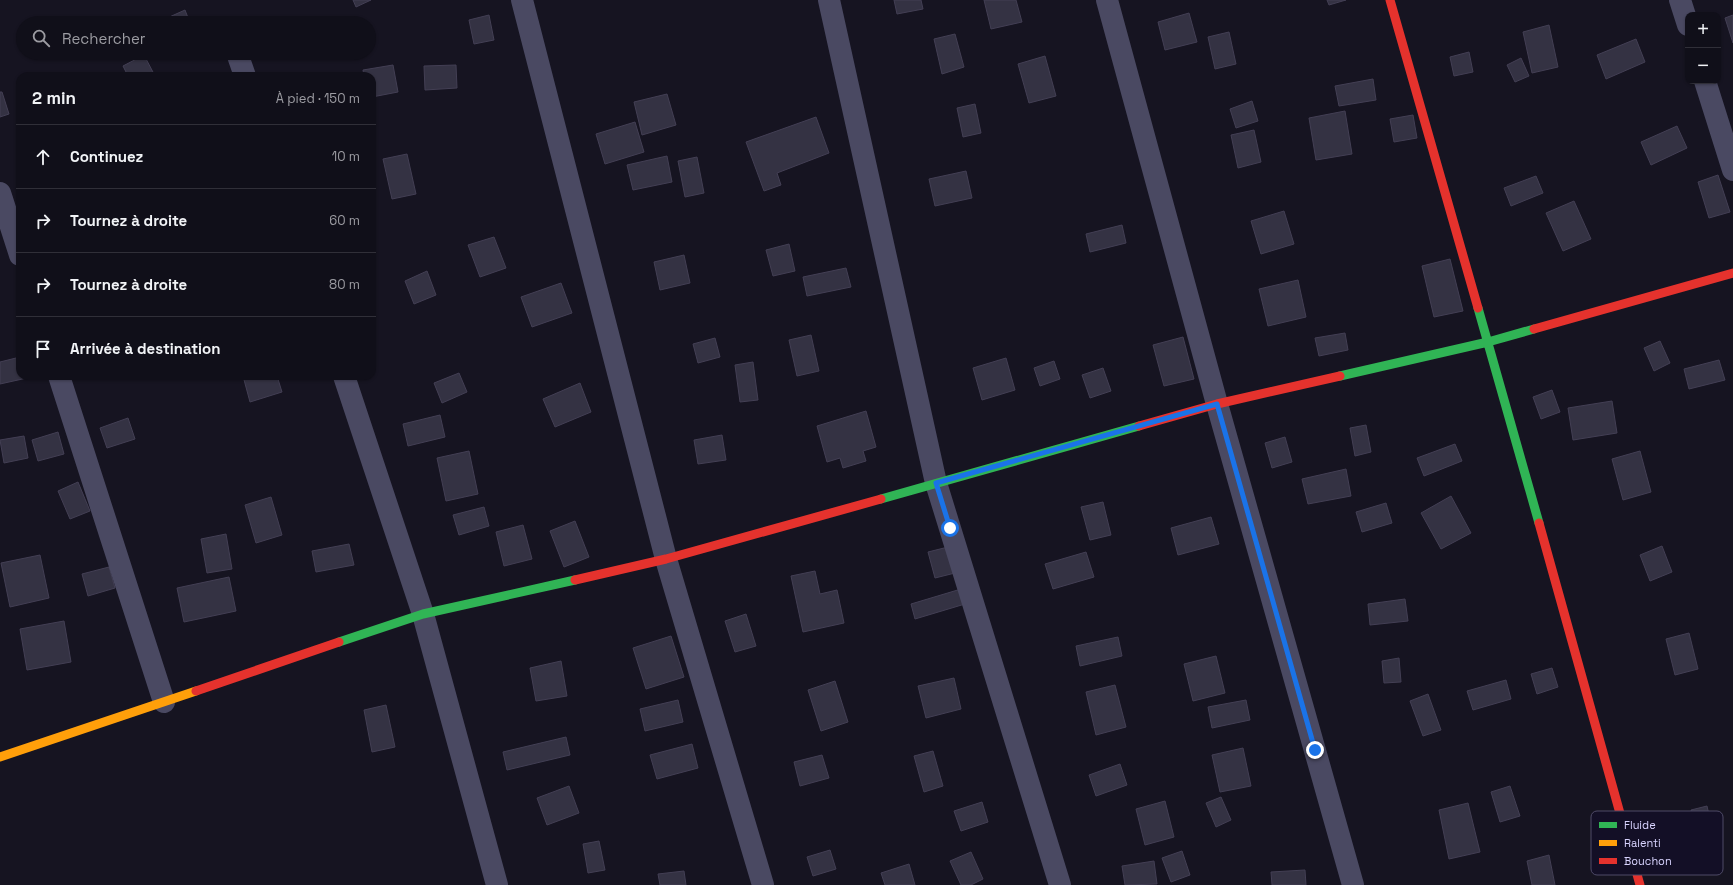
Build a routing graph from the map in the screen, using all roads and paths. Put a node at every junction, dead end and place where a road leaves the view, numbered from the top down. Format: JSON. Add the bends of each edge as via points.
{"nodes":[{"id":1,"x":522,"y":0,"type":"edge"},
{"id":2,"x":829,"y":0,"type":"edge"},
{"id":3,"x":1107,"y":0,"type":"edge"},
{"id":4,"x":1390,"y":0,"type":"edge"},
{"id":5,"x":1680,"y":0,"type":"edge"},
{"id":6,"x":1685,"y":16,"type":"edge"},
{"id":7,"x":239,"y":60,"type":"edge"},
{"id":8,"x":244,"y":72,"type":"edge"},
{"id":9,"x":1706,"y":84,"type":"edge"},
{"id":10,"x":1733,"y":170,"type":"edge"},
{"id":11,"x":0,"y":193,"type":"edge"},
{"id":12,"x":16,"y":243,"type":"edge"},
{"id":13,"x":1733,"y":273,"type":"edge"},
{"id":14,"x":1488,"y":342,"type":"junction"},
{"id":15,"x":60,"y":380,"type":"edge"},
{"id":16,"x":345,"y":380,"type":"edge"},
{"id":17,"x":1217,"y":404,"type":"junction"},
{"id":18,"x":936,"y":483,"type":"junction"},
{"id":19,"x":666,"y":559,"type":"junction"},
{"id":20,"x":423,"y":614,"type":"junction"},
{"id":21,"x":164,"y":702,"type":"junction"},
{"id":22,"x":0,"y":757,"type":"edge"},
{"id":23,"x":1619,"y":811,"type":"edge"},
{"id":24,"x":1637,"y":875,"type":"edge"},
{"id":25,"x":497,"y":885,"type":"edge"},
{"id":26,"x":763,"y":885,"type":"edge"},
{"id":27,"x":1060,"y":885,"type":"edge"},
{"id":28,"x":1354,"y":885,"type":"edge"},
{"id":29,"x":1640,"y":885,"type":"edge"}],
"edges":[{"from":1,"to":19,"type":"street"},
{"from":2,"to":18,"type":"street"},
{"from":3,"to":17,"type":"street"},
{"from":4,"to":14,"type":"street"},
{"from":5,"to":6,"type":"street"},
{"from":7,"to":8,"type":"street"},
{"from":9,"to":10,"type":"street"},
{"from":11,"to":12,"type":"street"},
{"from":13,"to":14,"type":"street"},
{"from":14,"to":17,"type":"street"},
{"from":14,"to":23,"type":"street"},
{"from":15,"to":21,"type":"street"},
{"from":16,"to":20,"type":"street"},
{"from":17,"to":18,"type":"street"},
{"from":17,"to":28,"type":"street"},
{"from":18,"to":19,"type":"street"},
{"from":18,"to":27,"type":"street"},
{"from":19,"to":20,"type":"street"},
{"from":19,"to":26,"type":"street"},
{"from":20,"to":21,"type":"street"},
{"from":20,"to":25,"type":"street"},
{"from":21,"to":22,"type":"street"},
{"from":24,"to":29,"type":"street"}]}
